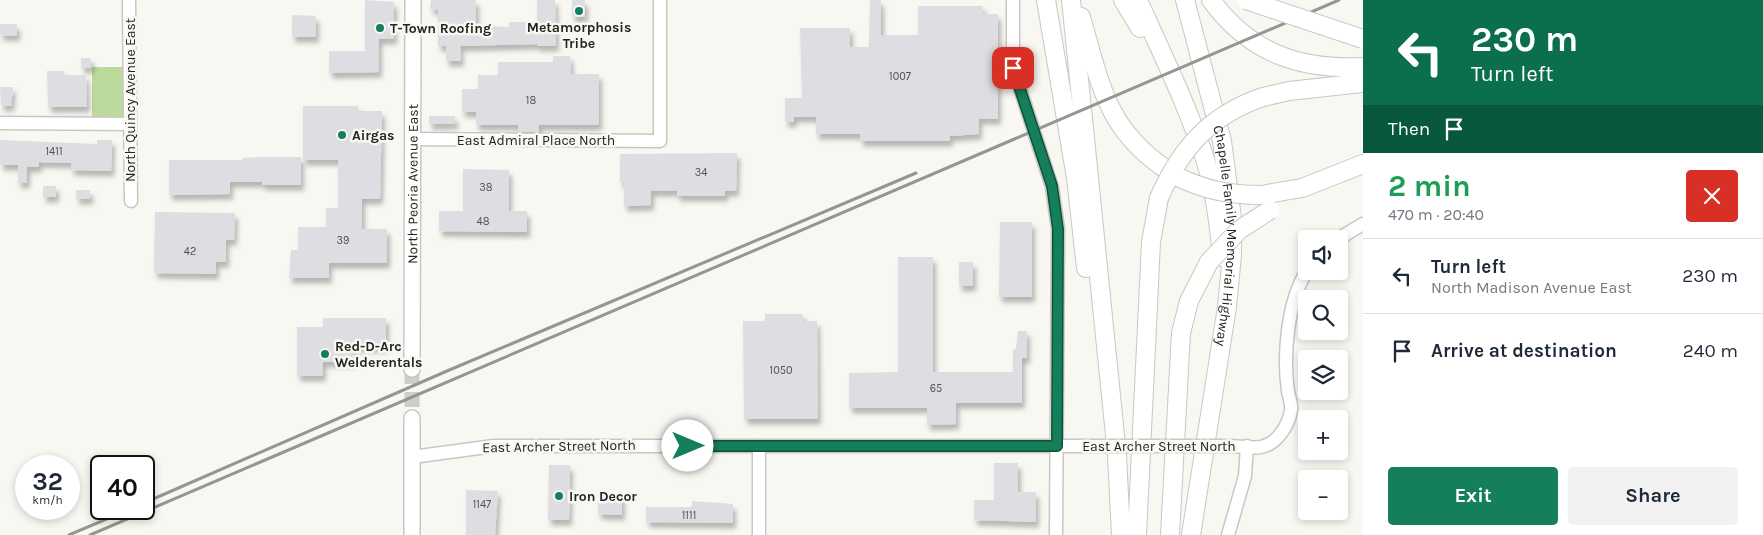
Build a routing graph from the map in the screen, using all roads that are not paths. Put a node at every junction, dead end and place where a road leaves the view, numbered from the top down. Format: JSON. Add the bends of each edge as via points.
{"nodes":[{"id":1,"x":130,"y":0,"type":"edge"},
{"id":2,"x":413,"y":0,"type":"edge"},
{"id":3,"x":660,"y":0,"type":"edge"},
{"id":4,"x":1013,"y":0,"type":"edge"},
{"id":5,"x":1034,"y":0,"type":"edge"},
{"id":6,"x":1046,"y":0,"type":"edge"},
{"id":7,"x":1071,"y":0,"type":"edge"},
{"id":8,"x":1076,"y":0,"type":"edge"},
{"id":9,"x":1123,"y":0,"type":"edge"},
{"id":10,"x":1138,"y":0,"type":"edge"},
{"id":11,"x":1185,"y":0,"type":"edge"},
{"id":12,"x":1211,"y":0,"type":"edge"},
{"id":13,"x":1246,"y":0,"type":"edge"},
{"id":14,"x":1363,"y":39,"type":"edge"},
{"id":15,"x":1363,"y":67,"type":"edge"},
{"id":16,"x":1363,"y":83,"type":"edge"},
{"id":17,"x":1180,"y":93,"type":"junction"},
{"id":18,"x":0,"y":123,"type":"edge"},
{"id":19,"x":130,"y":124,"type":"junction"},
{"id":20,"x":412,"y":140,"type":"junction"},
{"id":21,"x":1363,"y":165,"type":"edge"},
{"id":22,"x":1076,"y":178,"type":"junction"},
{"id":23,"x":131,"y":201,"type":"dead end"},
{"id":24,"x":1265,"y":203,"type":"junction"},
{"id":25,"x":1363,"y":224,"type":"edge"},
{"id":26,"x":1348,"y":233,"type":"edge"},
{"id":27,"x":1302,"y":280,"type":"edge"},
{"id":28,"x":1227,"y":307,"type":"junction"},
{"id":29,"x":412,"y":369,"type":"tunnel mouth"},
{"id":30,"x":412,"y":418,"type":"tunnel mouth"},
{"id":31,"x":759,"y":446,"type":"junction"},
{"id":32,"x":1057,"y":446,"type":"junction"},
{"id":33,"x":1248,"y":446,"type":"junction"},
{"id":34,"x":1117,"y":456,"type":"junction"},
{"id":35,"x":412,"y":457,"type":"junction"},
{"id":36,"x":412,"y":535,"type":"edge"},
{"id":37,"x":759,"y":535,"type":"edge"},
{"id":38,"x":1056,"y":535,"type":"edge"},
{"id":39,"x":1121,"y":535,"type":"edge"},
{"id":40,"x":1137,"y":535,"type":"edge"},
{"id":41,"x":1170,"y":535,"type":"edge"},
{"id":42,"x":1190,"y":535,"type":"edge"},
{"id":43,"x":1228,"y":535,"type":"edge"}],
"edges":[{"from":1,"to":19,"type":"street","name":"North Quincy Avenue East"},
{"from":2,"to":20,"type":"main road","name":"North Peoria Avenue East"},
{"from":3,"to":20,"type":"street","name":"East Admiral Place North","via":[[660,141]]},
{"from":4,"to":32,"type":"street","via":[[1013,68],[1052,186],[1058,229]]},
{"from":5,"to":22,"type":"highway","via":[[1053,95]]},
{"from":6,"to":22,"type":"highway"},
{"from":7,"to":34,"type":"highway"},
{"from":8,"to":24,"type":"highway","bridge":true,"via":[[1110,111],[1141,151],[1176,176],[1201,188]]},
{"from":9,"to":17,"type":"highway"},
{"from":10,"to":17,"type":"highway"},
{"from":11,"to":28,"type":"highway","name":"Chapelle Family Memorial Highway","via":[[1227,168],[1232,255]]},
{"from":12,"to":15,"type":"highway","via":[[1238,30],[1274,54],[1320,67]]},
{"from":13,"to":14,"type":"highway","bridge":true},
{"from":16,"to":40,"type":"highway","bridge":true,"via":[[1263,96],[1226,114],[1197,137],[1178,160],[1159,198],[1151,242]]},
{"from":17,"to":28,"type":"highway","via":[[1205,159],[1215,199]]},
{"from":18,"to":19,"type":"street"},
{"from":19,"to":23,"type":"street","name":"North Quincy Avenue East"},
{"from":20,"to":29,"type":"main road","name":"North Peoria Avenue East"},
{"from":21,"to":24,"type":"highway"},
{"from":22,"to":34,"type":"highway","via":[[1099,374]]},
{"from":24,"to":41,"type":"highway","bridge":true,"via":[[1209,262],[1191,295],[1181,333]]},
{"from":25,"to":26,"type":"street"},
{"from":27,"to":33,"type":"street","name":"East Archer Street North","via":[[1291,309],[1288,334],[1291,412],[1283,430],[1268,444]]},
{"from":28,"to":42,"type":"highway","name":"Chapelle Family Memorial Highway"},
{"from":30,"to":35,"type":"main road"},
{"from":31,"to":32,"type":"street","name":"East Archer Street North"},
{"from":31,"to":35,"type":"street","name":"East Archer Street North","via":[[494,446]]},
{"from":31,"to":37,"type":"street"},
{"from":32,"to":33,"type":"street","name":"East Archer Street North","bridge":true},
{"from":32,"to":38,"type":"street"},
{"from":33,"to":43,"type":"street","via":[[1245,476]]},
{"from":34,"to":39,"type":"highway"},
{"from":35,"to":36,"type":"main road"}]}
